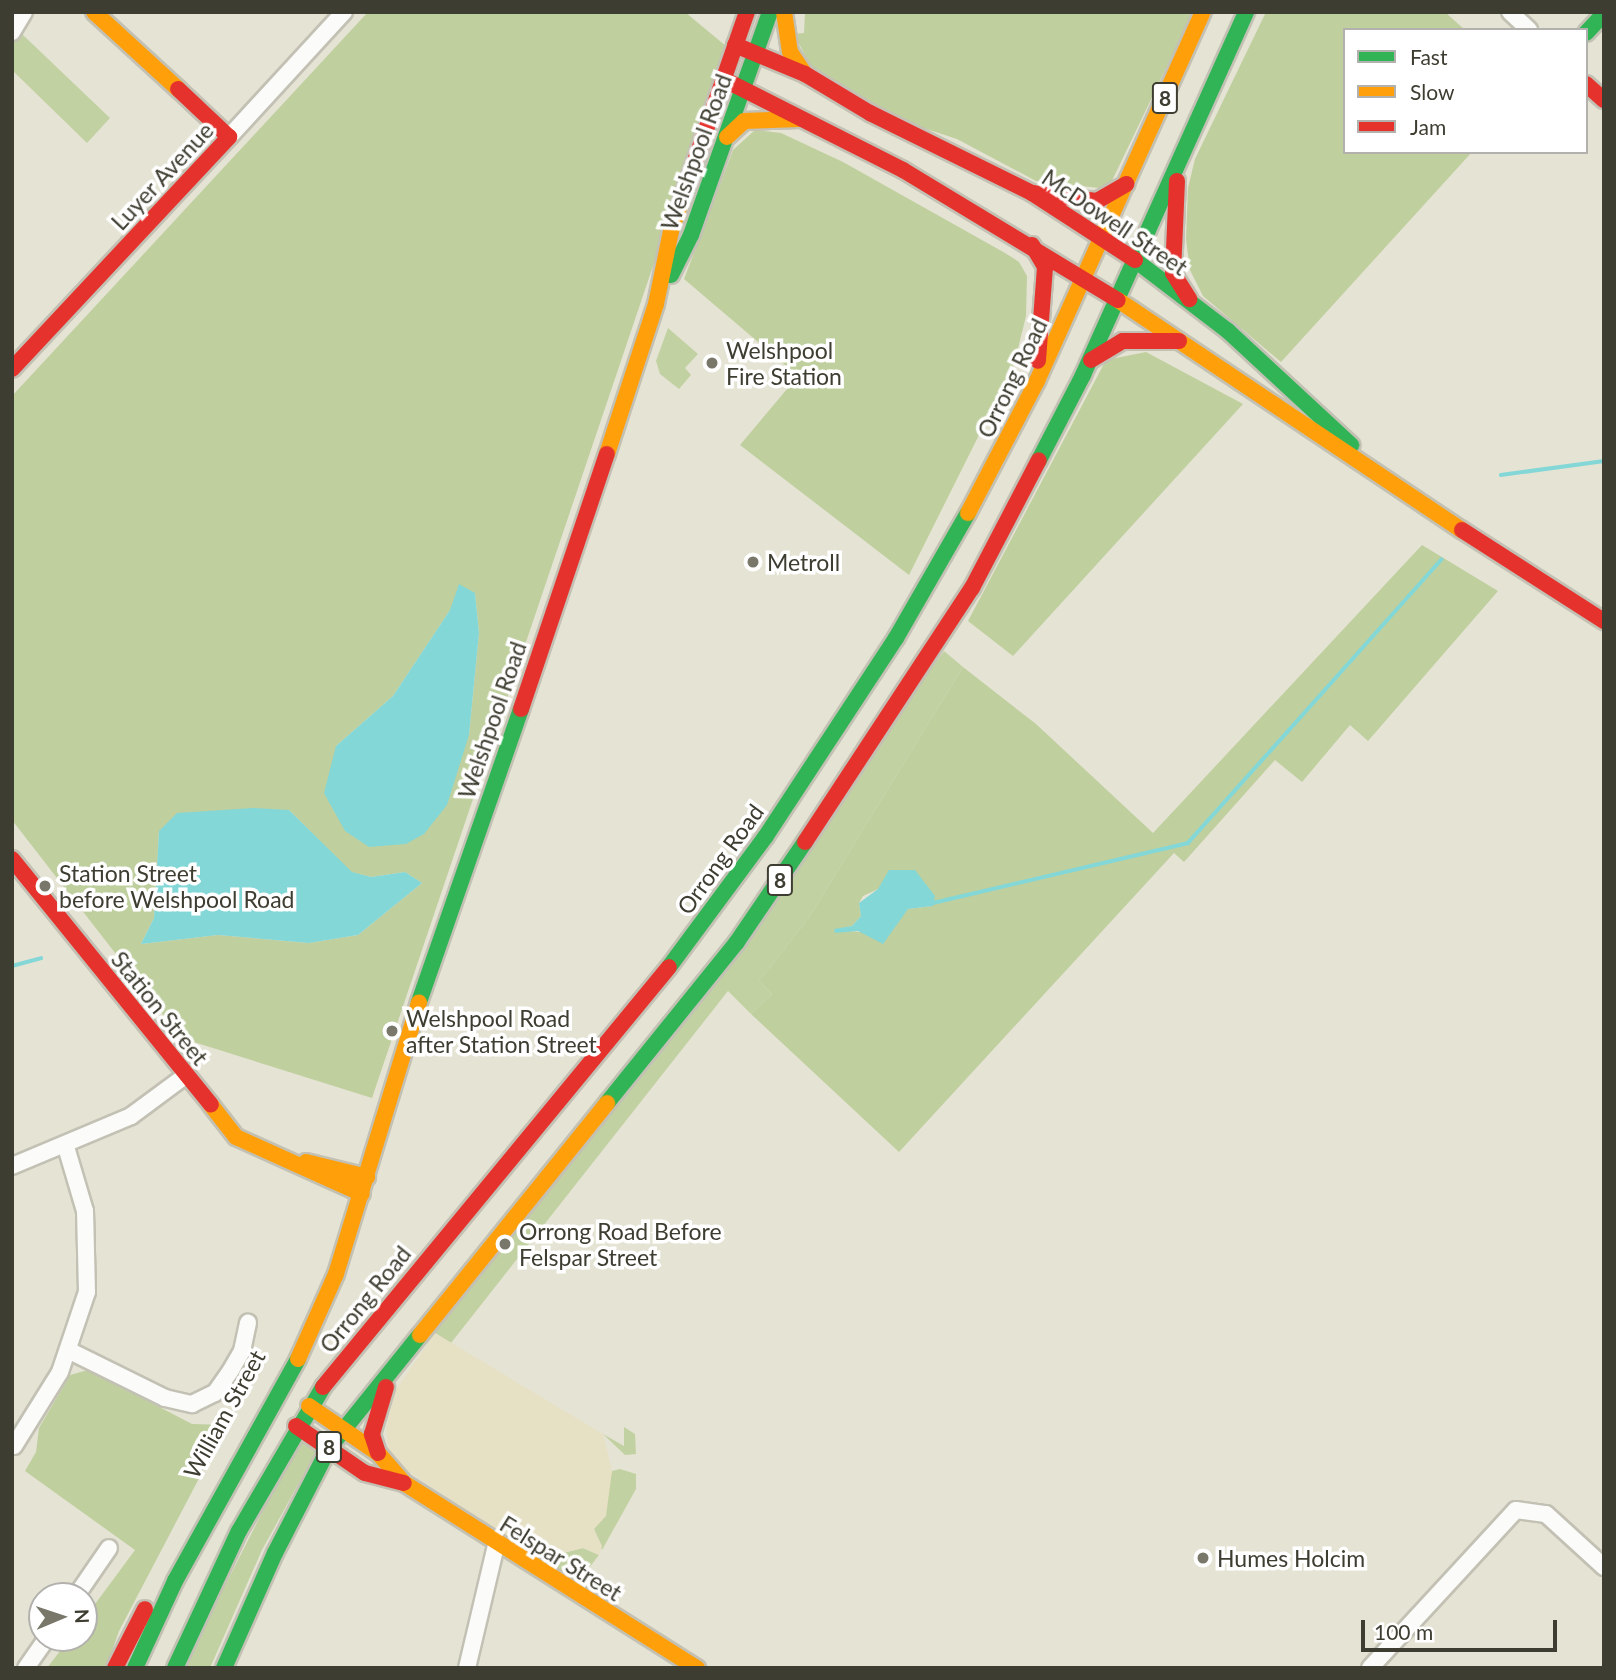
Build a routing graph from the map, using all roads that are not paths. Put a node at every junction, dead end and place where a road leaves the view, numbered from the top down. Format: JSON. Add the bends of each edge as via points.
{"nodes":[{"id":1,"x":24,"y":12,"type":"edge"},
{"id":2,"x":94,"y":12,"type":"edge"},
{"id":3,"x":344,"y":12,"type":"edge"},
{"id":4,"x":747,"y":12,"type":"edge"},
{"id":5,"x":770,"y":12,"type":"edge"},
{"id":6,"x":784,"y":12,"type":"edge"},
{"id":7,"x":1203,"y":12,"type":"edge"},
{"id":8,"x":1246,"y":12,"type":"edge"},
{"id":9,"x":1510,"y":12,"type":"edge"},
{"id":10,"x":1604,"y":14,"type":"edge"},
{"id":11,"x":1527,"y":28,"type":"edge"},
{"id":12,"x":1588,"y":31,"type":"edge"},
{"id":13,"x":12,"y":32,"type":"edge"},
{"id":14,"x":735,"y":45,"type":"junction"},
{"id":15,"x":756,"y":53,"type":"junction"},
{"id":16,"x":805,"y":74,"type":"junction"},
{"id":17,"x":723,"y":79,"type":"junction"},
{"id":18,"x":1588,"y":86,"type":"edge"},
{"id":19,"x":744,"y":88,"type":"junction"},
{"id":20,"x":1604,"y":100,"type":"edge"},
{"id":21,"x":810,"y":120,"type":"junction"},
{"id":22,"x":229,"y":137,"type":"junction"},
{"id":23,"x":727,"y":137,"type":"junction"},
{"id":24,"x":1179,"y":161,"type":"junction"},
{"id":25,"x":1126,"y":184,"type":"junction"},
{"id":26,"x":1032,"y":193,"type":"junction"},
{"id":27,"x":1103,"y":236,"type":"junction"},
{"id":28,"x":1032,"y":245,"type":"junction"},
{"id":29,"x":1135,"y":260,"type":"junction"},
{"id":30,"x":1086,"y":277,"type":"junction"},
{"id":31,"x":1189,"y":299,"type":"junction"},
{"id":32,"x":1118,"y":300,"type":"junction"},
{"id":33,"x":656,"y":304,"type":"junction"},
{"id":34,"x":1179,"y":341,"type":"junction"},
{"id":35,"x":1091,"y":360,"type":"junction"},
{"id":36,"x":12,"y":369,"type":"edge"},
{"id":37,"x":1037,"y":381,"type":"junction"},
{"id":38,"x":1390,"y":480,"type":"junction"},
{"id":39,"x":1604,"y":621,"type":"edge"},
{"id":40,"x":12,"y":859,"type":"edge"},
{"id":41,"x":185,"y":1076,"type":"junction"},
{"id":42,"x":66,"y":1147,"type":"junction"},
{"id":43,"x":292,"y":1162,"type":"junction"},
{"id":44,"x":12,"y":1166,"type":"edge"},
{"id":45,"x":361,"y":1175,"type":"junction"},
{"id":46,"x":355,"y":1192,"type":"junction"},
{"id":47,"x":248,"y":1323,"type":"dead end"},
{"id":48,"x":70,"y":1351,"type":"junction"},
{"id":49,"x":403,"y":1353,"type":"junction"},
{"id":50,"x":309,"y":1406,"type":"junction"},
{"id":51,"x":296,"y":1426,"type":"junction"},
{"id":52,"x":342,"y":1431,"type":"junction"},
{"id":53,"x":14,"y":1446,"type":"edge"},
{"id":54,"x":329,"y":1448,"type":"junction"},
{"id":55,"x":378,"y":1453,"type":"junction"},
{"id":56,"x":404,"y":1483,"type":"junction"},
{"id":57,"x":496,"y":1545,"type":"junction"},
{"id":58,"x":109,"y":1549,"type":"dead end"},
{"id":59,"x":1604,"y":1567,"type":"edge"},
{"id":60,"x":86,"y":1582,"type":"edge"},
{"id":61,"x":37,"y":1652,"type":"edge"},
{"id":62,"x":26,"y":1668,"type":"edge"},
{"id":63,"x":115,"y":1668,"type":"edge"},
{"id":64,"x":135,"y":1668,"type":"edge"},
{"id":65,"x":175,"y":1668,"type":"edge"},
{"id":66,"x":225,"y":1668,"type":"edge"},
{"id":67,"x":467,"y":1668,"type":"edge"},
{"id":68,"x":697,"y":1668,"type":"edge"},
{"id":69,"x":1370,"y":1668,"type":"edge"}],
"edges":[{"from":1,"to":13,"type":"street"},
{"from":2,"to":22,"type":"main road"},
{"from":3,"to":22,"type":"street","name":"Luyer Avenue"},
{"from":4,"to":14,"type":"main road","name":"Welshpool Road"},
{"from":5,"to":15,"type":"main road","name":"Welshpool Road"},
{"from":6,"to":16,"type":"main road","via":[[790,52]]},
{"from":7,"to":25,"type":"main road","name":"Orrong Road","number":"8"},
{"from":8,"to":24,"type":"main road","number":"8"},
{"from":9,"to":11,"type":"street"},
{"from":10,"to":12,"type":"main road"},
{"from":14,"to":15,"type":"main road","name":"McDowell Street"},
{"from":14,"to":17,"type":"main road","name":"Welshpool Road"},
{"from":15,"to":16,"type":"main road","name":"McDowell Street"},
{"from":15,"to":19,"type":"main road","name":"Welshpool Road"},
{"from":16,"to":26,"type":"main road","name":"McDowell Street","via":[[870,113]]},
{"from":17,"to":19,"type":"main road","name":"McDowell Street"},
{"from":17,"to":33,"type":"main road","name":"Welshpool Road","via":[[671,231]]},
{"from":18,"to":20,"type":"main road"},
{"from":19,"to":21,"type":"main road","name":"McDowell Street"},
{"from":19,"to":23,"type":"main road","name":"Welshpool Road"},
{"from":21,"to":23,"type":"main road","via":[[744,121]]},
{"from":21,"to":28,"type":"main road","name":"McDowell Street"},
{"from":22,"to":36,"type":"main road","name":"Luyer Avenue"},
{"from":23,"to":33,"type":"main road","name":"Welshpool Road","via":[[691,235]]},
{"from":24,"to":29,"type":"main road","number":"8"},
{"from":24,"to":31,"type":"main road","via":[[1173,273]]},
{"from":25,"to":26,"type":"main road","via":[[1097,201]]},
{"from":25,"to":27,"type":"main road","name":"Orrong Road","number":"8"},
{"from":26,"to":27,"type":"main road","name":"McDowell Street"},
{"from":27,"to":29,"type":"main road","name":"McDowell Street"},
{"from":27,"to":30,"type":"main road","name":"Orrong Road","number":"8"},
{"from":28,"to":30,"type":"main road","name":"McDowell Street"},
{"from":28,"to":37,"type":"main road","via":[[1045,267]]},
{"from":29,"to":31,"type":"main road","name":"McDowell Street"},
{"from":29,"to":32,"type":"main road","number":"8"},
{"from":30,"to":32,"type":"main road","name":"McDowell Street"},
{"from":30,"to":37,"type":"main road","name":"Orrong Road","number":"8"},
{"from":31,"to":38,"type":"main road","name":"McDowell Street"},
{"from":32,"to":34,"type":"main road","name":"McDowell Street"},
{"from":32,"to":35,"type":"main road","number":"8"},
{"from":33,"to":45,"type":"main road","name":"Welshpool Road"},
{"from":34,"to":35,"type":"main road","via":[[1123,341]]},
{"from":34,"to":38,"type":"main road","name":"McDowell Street","via":[[1287,417]]},
{"from":35,"to":49,"type":"main road","number":"8","via":[[972,588],[915,681],[745,931]]},
{"from":37,"to":50,"type":"main road","name":"Orrong Road","number":"8","via":[[987,480],[896,638],[766,836],[563,1099],[400,1289]]},
{"from":38,"to":39,"type":"main road","name":"McDowell Street"},
{"from":40,"to":41,"type":"main road","name":"Station Street"},
{"from":41,"to":42,"type":"street","via":[[131,1116]]},
{"from":41,"to":43,"type":"main road","name":"Station Street","via":[[236,1137]]},
{"from":42,"to":44,"type":"street"},
{"from":42,"to":48,"type":"street","via":[[88,1238],[87,1292]]},
{"from":43,"to":45,"type":"main road","name":"Station Street","via":[[316,1162]]},
{"from":43,"to":46,"type":"main road","name":"Station Street"},
{"from":45,"to":46,"type":"main road","name":"Welshpool Road"},
{"from":46,"to":63,"type":"main road","name":"William Street","via":[[305,1311]]},
{"from":46,"to":64,"type":"main road","name":"William Street","via":[[320,1317],[175,1581]]},
{"from":47,"to":48,"type":"street","via":[[242,1351],[223,1381],[205,1401],[192,1404],[165,1398]]},
{"from":48,"to":53,"type":"street","via":[[34,1419]]},
{"from":49,"to":52,"type":"main road","number":"8"},
{"from":49,"to":55,"type":"main road","via":[[376,1412],[372,1434]]},
{"from":50,"to":51,"type":"main road","name":"Orrong Road","number":"8"},
{"from":50,"to":52,"type":"main road","name":"Felspar Street"},
{"from":51,"to":54,"type":"main road","name":"Felspar Street"},
{"from":51,"to":65,"type":"main road","name":"Orrong Road","number":"8","via":[[239,1531]]},
{"from":52,"to":54,"type":"main road","number":"8"},
{"from":52,"to":55,"type":"main road","name":"Felspar Street"},
{"from":54,"to":56,"type":"main road","name":"Felspar Street","via":[[365,1473]]},
{"from":54,"to":66,"type":"main road","number":"8","via":[[275,1553]]},
{"from":55,"to":56,"type":"main road","name":"Felspar Street"},
{"from":56,"to":57,"type":"main road","name":"Felspar Street"},
{"from":57,"to":67,"type":"street"},
{"from":57,"to":68,"type":"main road","name":"Felspar Street"},
{"from":58,"to":60,"type":"street"},
{"from":59,"to":69,"type":"street","via":[[1546,1514],[1516,1510]]},
{"from":61,"to":62,"type":"street"}]}
